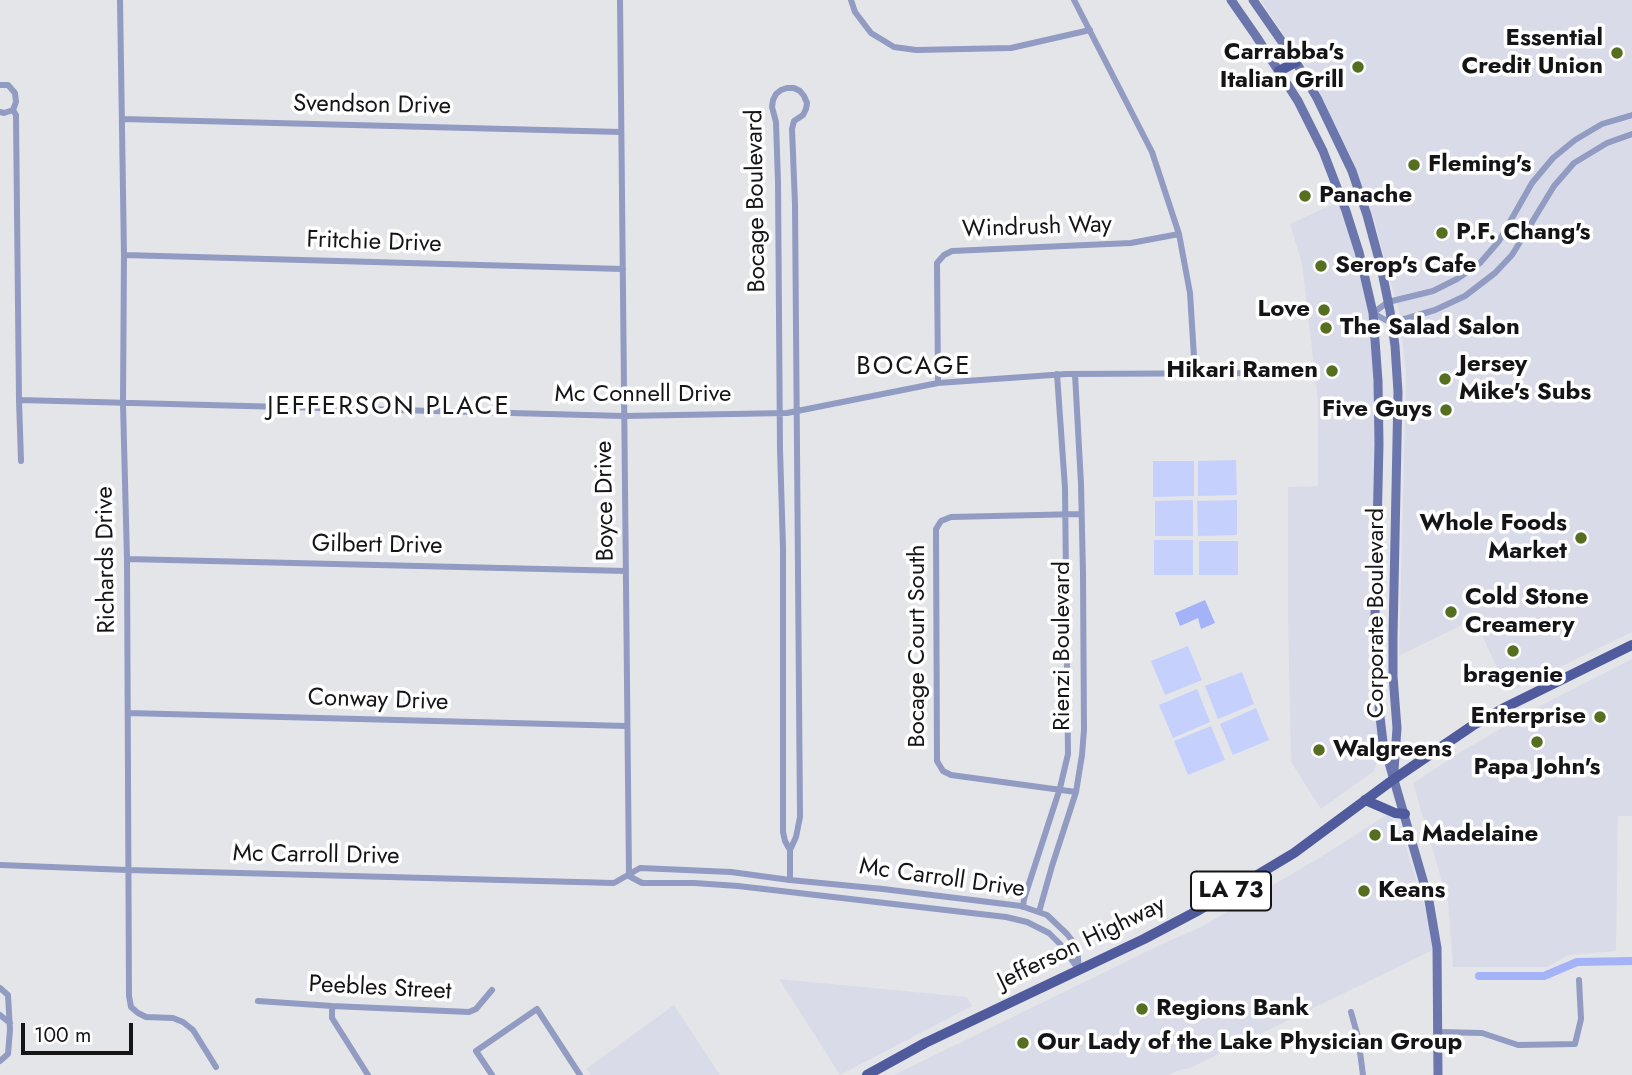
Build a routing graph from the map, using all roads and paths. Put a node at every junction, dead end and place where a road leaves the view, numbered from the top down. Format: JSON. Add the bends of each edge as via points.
{"nodes":[{"id":1,"x":120,"y":0,"type":"edge"},
{"id":2,"x":620,"y":0,"type":"edge"},
{"id":3,"x":851,"y":0,"type":"edge"},
{"id":4,"x":1074,"y":0,"type":"edge"},
{"id":5,"x":1231,"y":0,"type":"edge"},
{"id":6,"x":1253,"y":0,"type":"edge"},
{"id":7,"x":1090,"y":30,"type":"junction"},
{"id":8,"x":1296,"y":62,"type":"junction"},
{"id":9,"x":1279,"y":71,"type":"junction"},
{"id":10,"x":0,"y":85,"type":"edge"},
{"id":11,"x":13,"y":110,"type":"junction"},
{"id":12,"x":0,"y":113,"type":"edge"},
{"id":13,"x":1632,"y":115,"type":"edge"},
{"id":14,"x":122,"y":119,"type":"junction"},
{"id":15,"x":621,"y":132,"type":"junction"},
{"id":16,"x":1632,"y":134,"type":"edge"},
{"id":17,"x":1562,"y":151,"type":"junction"},
{"id":18,"x":1573,"y":164,"type":"junction"},
{"id":19,"x":1180,"y":234,"type":"junction"},
{"id":20,"x":124,"y":256,"type":"junction"},
{"id":21,"x":623,"y":269,"type":"junction"},
{"id":22,"x":1388,"y":302,"type":"junction"},
{"id":23,"x":1373,"y":313,"type":"junction"},
{"id":24,"x":1391,"y":323,"type":"junction"},
{"id":25,"x":1195,"y":373,"type":"junction"},
{"id":26,"x":1265,"y":373,"type":"dead end"},
{"id":27,"x":1057,"y":374,"type":"junction"},
{"id":28,"x":1075,"y":374,"type":"junction"},
{"id":29,"x":938,"y":383,"type":"junction"},
{"id":30,"x":19,"y":400,"type":"junction"},
{"id":31,"x":123,"y":404,"type":"junction"},
{"id":32,"x":796,"y":411,"type":"junction"},
{"id":33,"x":780,"y":413,"type":"junction"},
{"id":34,"x":624,"y":416,"type":"junction"},
{"id":35,"x":21,"y":461,"type":"dead end"},
{"id":36,"x":1065,"y":514,"type":"junction"},
{"id":37,"x":1081,"y":514,"type":"junction"},
{"id":38,"x":127,"y":559,"type":"junction"},
{"id":39,"x":625,"y":571,"type":"junction"},
{"id":40,"x":1632,"y":645,"type":"edge"},
{"id":41,"x":128,"y":713,"type":"junction"},
{"id":42,"x":627,"y":726,"type":"junction"},
{"id":43,"x":1394,"y":779,"type":"junction"},
{"id":44,"x":1060,"y":788,"type":"junction"},
{"id":45,"x":1076,"y":792,"type":"junction"},
{"id":46,"x":1365,"y":800,"type":"junction"},
{"id":47,"x":1405,"y":814,"type":"junction"},
{"id":48,"x":789,"y":850,"type":"junction"},
{"id":49,"x":0,"y":866,"type":"edge"},
{"id":50,"x":127,"y":870,"type":"junction"},
{"id":51,"x":629,"y":876,"type":"junction"},
{"id":52,"x":790,"y":880,"type":"junction"},
{"id":53,"x":1023,"y":907,"type":"junction"},
{"id":54,"x":1039,"y":912,"type":"junction"},
{"id":55,"x":1079,"y":970,"type":"junction"},
{"id":56,"x":1579,"y":980,"type":"dead end"},
{"id":57,"x":0,"y":988,"type":"edge"},
{"id":58,"x":492,"y":990,"type":"dead end"},
{"id":59,"x":258,"y":1001,"type":"dead end"},
{"id":60,"x":332,"y":1006,"type":"junction"},
{"id":61,"x":1351,"y":1012,"type":"dead end"},
{"id":62,"x":0,"y":1014,"type":"edge"},
{"id":63,"x":10,"y":1023,"type":"junction"},
{"id":64,"x":1438,"y":1032,"type":"junction"},
{"id":65,"x":0,"y":1061,"type":"edge"},
{"id":66,"x":216,"y":1067,"type":"dead end"},
{"id":67,"x":368,"y":1075,"type":"edge"},
{"id":68,"x":492,"y":1075,"type":"edge"},
{"id":69,"x":580,"y":1075,"type":"edge"},
{"id":70,"x":867,"y":1075,"type":"edge"},
{"id":71,"x":1363,"y":1075,"type":"edge"},
{"id":72,"x":1438,"y":1075,"type":"edge"}],
"edges":[{"from":1,"to":14,"type":"street","name":"Richards Drive"},
{"from":2,"to":15,"type":"street","name":"Boyce Drive"},
{"from":3,"to":7,"type":"street","via":[[871,33],[894,47],[916,50],[1011,48]]},
{"from":4,"to":7,"type":"street"},
{"from":5,"to":9,"type":"street","name":"Corporate Boulevard"},
{"from":6,"to":8,"type":"street","name":"Corporate Boulevard"},
{"from":7,"to":19,"type":"street","via":[[1152,152]]},
{"from":8,"to":9,"type":"main road"},
{"from":8,"to":22,"type":"street","name":"Corporate Boulevard","via":[[1352,171]]},
{"from":9,"to":23,"type":"street","name":"Corporate Boulevard","via":[[1332,174],[1359,252]]},
{"from":10,"to":11,"type":"street","via":[[8,85],[15,93]]},
{"from":11,"to":12,"type":"street"},
{"from":11,"to":30,"type":"street"},
{"from":13,"to":17,"type":"street","via":[[1602,124]]},
{"from":14,"to":15,"type":"street","name":"Svendson Drive"},
{"from":14,"to":20,"type":"street","name":"Richards Drive"},
{"from":15,"to":21,"type":"street","name":"Boyce Drive"},
{"from":16,"to":18,"type":"street"},
{"from":17,"to":18,"type":"street"},
{"from":17,"to":22,"type":"street","via":[[1532,183],[1499,241],[1480,262],[1433,291]]},
{"from":18,"to":24,"type":"street","via":[[1495,273],[1445,306]]},
{"from":19,"to":25,"type":"street","via":[[1190,293]]},
{"from":19,"to":29,"type":"street","name":"Windrush Way","via":[[1122,244],[943,255],[937,262]]},
{"from":20,"to":21,"type":"street","name":"Fritchie Drive"},
{"from":20,"to":31,"type":"street","name":"Richards Drive"},
{"from":21,"to":34,"type":"street","name":"Boyce Drive"},
{"from":22,"to":23,"type":"street"},
{"from":22,"to":24,"type":"street","name":"Corporate Boulevard"},
{"from":23,"to":24,"type":"street"},
{"from":23,"to":43,"type":"street","name":"Corporate Boulevard","via":[[1379,457],[1376,667],[1383,742]]},
{"from":24,"to":43,"type":"street","name":"Corporate Boulevard","via":[[1398,403]]},
{"from":25,"to":26,"type":"street","name":"Mc Connell Drive"},
{"from":25,"to":28,"type":"street","name":"Mc Connell Drive"},
{"from":27,"to":28,"type":"street","name":"Mc Connell Drive"},
{"from":27,"to":29,"type":"street","name":"Mc Connell Drive"},
{"from":27,"to":36,"type":"street","name":"Rienzi Boulevard"},
{"from":28,"to":37,"type":"street","name":"Rienzi Boulevard"},
{"from":29,"to":32,"type":"street","name":"Mc Connell Drive"},
{"from":30,"to":31,"type":"street","name":"Mc Connell Drive"},
{"from":30,"to":35,"type":"street"},
{"from":31,"to":34,"type":"street","name":"Mc Connell Drive"},
{"from":31,"to":38,"type":"street","name":"Richards Drive"},
{"from":32,"to":33,"type":"street","name":"Mc Connell Drive"},
{"from":32,"to":33,"type":"street","name":"Bocage Boulevard","via":[[792,129],[807,103],[800,91],[787,88],[776,94],[772,107],[778,182]]},
{"from":32,"to":48,"type":"street","name":"Bocage Boulevard","via":[[800,817]]},
{"from":33,"to":34,"type":"street","name":"Mc Connell Drive"},
{"from":33,"to":48,"type":"street","name":"Bocage Boulevard","via":[[783,832]]},
{"from":34,"to":39,"type":"street","name":"Boyce Drive"},
{"from":36,"to":37,"type":"street"},
{"from":36,"to":44,"type":"street","name":"Rienzi Boulevard","via":[[1068,754]]},
{"from":36,"to":44,"type":"street","name":"Bocage Court South","via":[[951,517],[936,528],[937,761],[951,775]]},
{"from":37,"to":45,"type":"street","name":"Rienzi Boulevard","via":[[1084,730]]},
{"from":38,"to":39,"type":"street","name":"Gilbert Drive"},
{"from":38,"to":41,"type":"street","name":"Richards Drive"},
{"from":39,"to":42,"type":"street","name":"Boyce Drive"},
{"from":40,"to":43,"type":"main road","name":"Jefferson Highway","via":[[1472,726]]},
{"from":41,"to":42,"type":"street","name":"Conway Drive"},
{"from":41,"to":50,"type":"street","name":"Richards Drive"},
{"from":42,"to":51,"type":"street","name":"Boyce Drive"},
{"from":43,"to":46,"type":"main road","name":"Jefferson Highway","number":"LA 73"},
{"from":43,"to":47,"type":"street"},
{"from":44,"to":45,"type":"street"},
{"from":44,"to":53,"type":"street","name":"Rienzi Boulevard"},
{"from":45,"to":54,"type":"street","name":"Rienzi Boulevard"},
{"from":46,"to":47,"type":"main road"},
{"from":46,"to":55,"type":"main road","name":"Jefferson Highway","number":"LA 73","via":[[1294,853],[1227,894]]},
{"from":47,"to":64,"type":"street","via":[[1426,887],[1436,945]]},
{"from":48,"to":52,"type":"street","name":"Bocage Boulevard"},
{"from":49,"to":50,"type":"street","name":"Mc Carroll Drive"},
{"from":50,"to":51,"type":"street","name":"Mc Carroll Drive","via":[[614,883]]},
{"from":50,"to":66,"type":"street","name":"Richards Drive","via":[[131,1007],[146,1017],[183,1022]]},
{"from":51,"to":52,"type":"street","name":"Mc Carroll Drive","via":[[640,868],[691,869]]},
{"from":51,"to":55,"type":"street","name":"Mc Carroll Drive","via":[[642,883],[738,886],[1006,917],[1049,933]]},
{"from":52,"to":53,"type":"street","name":"Mc Carroll Drive"},
{"from":53,"to":54,"type":"street","name":"Mc Carroll Drive"},
{"from":54,"to":55,"type":"street","name":"Mc Carroll Drive","via":[[1073,940]]},
{"from":55,"to":70,"type":"main road","name":"Jefferson Highway","number":"LA 73"},
{"from":56,"to":64,"type":"street","via":[[1581,1019],[1575,1044],[1518,1045],[1482,1033]]},
{"from":57,"to":63,"type":"street","via":[[8,995]]},
{"from":58,"to":60,"type":"street","name":"Peebles Street","via":[[469,1012]]},
{"from":59,"to":60,"type":"street","name":"Peebles Street"},
{"from":60,"to":67,"type":"street","via":[[332,1018]]},
{"from":61,"to":71,"type":"street"},
{"from":62,"to":63,"type":"street"},
{"from":63,"to":65,"type":"street","via":[[8,1054]]},
{"from":64,"to":72,"type":"street"},
{"from":68,"to":69,"type":"street","via":[[476,1051],[537,1009]]}]}
